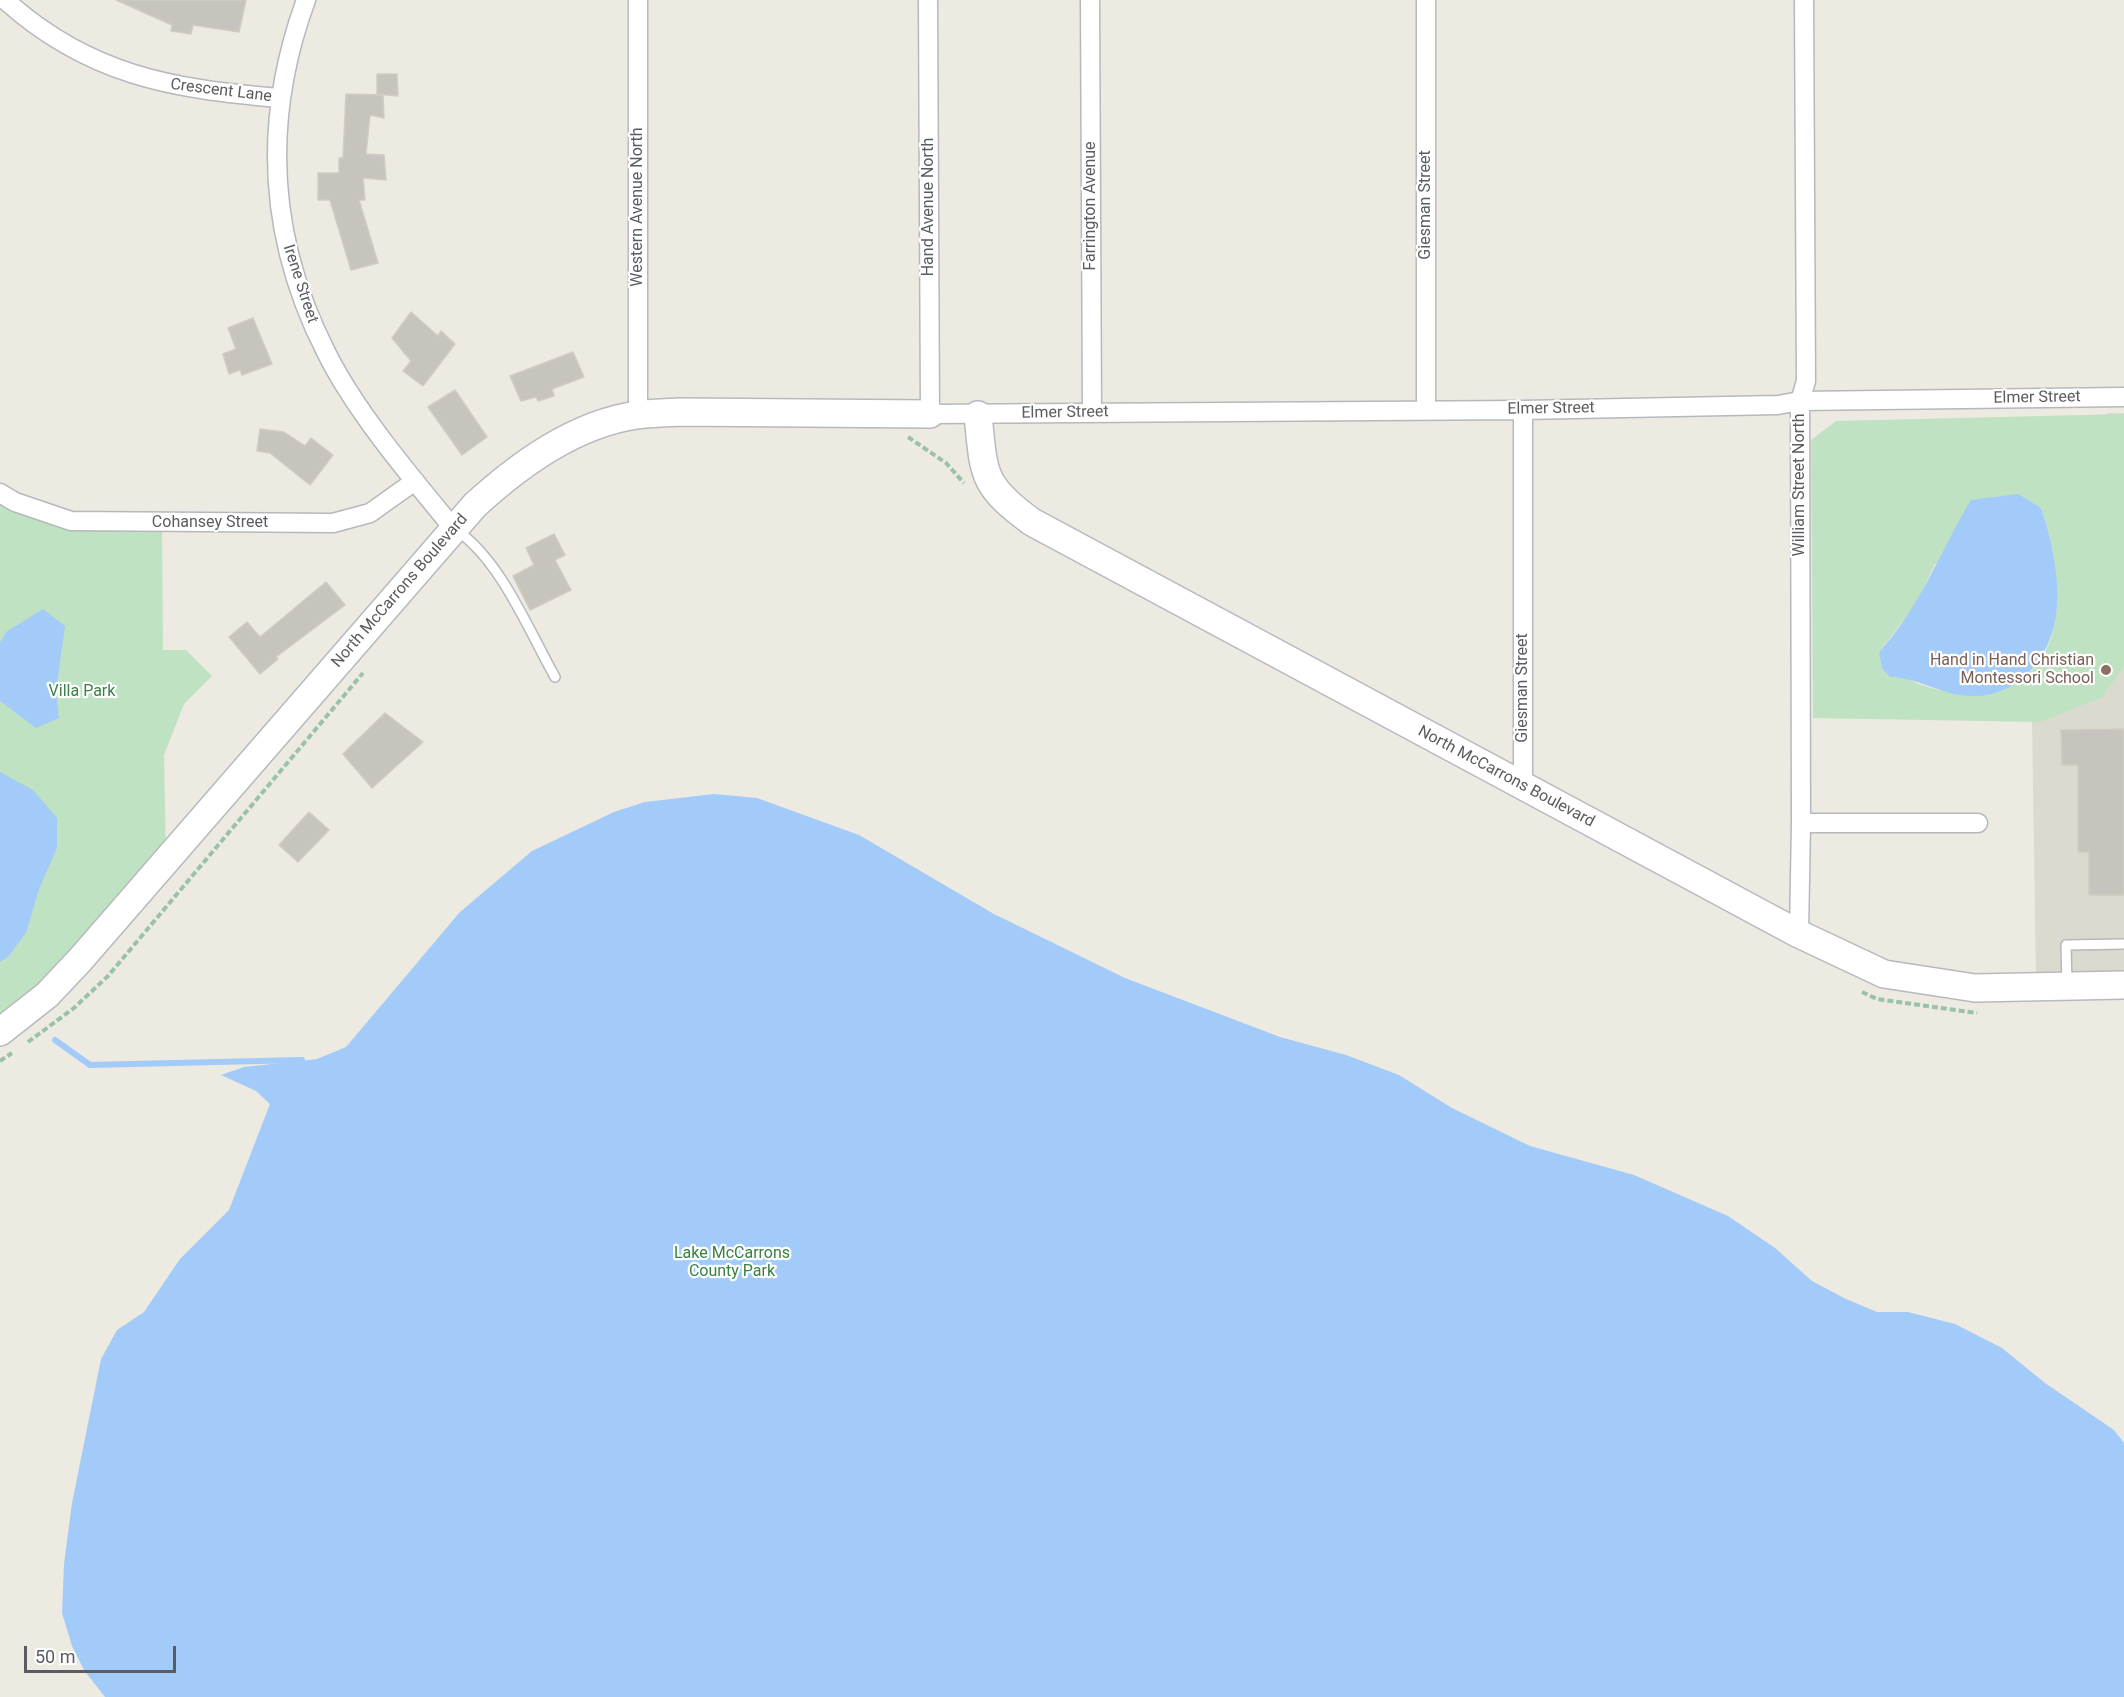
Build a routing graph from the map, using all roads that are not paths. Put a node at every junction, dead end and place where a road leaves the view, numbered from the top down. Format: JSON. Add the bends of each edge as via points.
{"nodes":[{"id":1,"x":5,"y":0,"type":"edge"},
{"id":2,"x":306,"y":0,"type":"edge"},
{"id":3,"x":638,"y":0,"type":"edge"},
{"id":4,"x":928,"y":0,"type":"edge"},
{"id":5,"x":1090,"y":0,"type":"edge"},
{"id":6,"x":1426,"y":0,"type":"edge"},
{"id":7,"x":1804,"y":0,"type":"edge"},
{"id":8,"x":279,"y":98,"type":"junction"},
{"id":9,"x":2124,"y":397,"type":"edge"},
{"id":10,"x":1800,"y":401,"type":"junction"},
{"id":11,"x":1523,"y":410,"type":"junction"},
{"id":12,"x":1426,"y":411,"type":"junction"},
{"id":13,"x":1092,"y":412,"type":"junction"},
{"id":14,"x":638,"y":414,"type":"junction"},
{"id":15,"x":930,"y":414,"type":"junction"},
{"id":16,"x":978,"y":414,"type":"junction"},
{"id":17,"x":415,"y":481,"type":"junction"},
{"id":18,"x":0,"y":493,"type":"edge"},
{"id":19,"x":454,"y":529,"type":"junction"},
{"id":20,"x":555,"y":677,"type":"dead end"},
{"id":21,"x":1523,"y":786,"type":"junction"},
{"id":22,"x":1801,"y":823,"type":"junction"},
{"id":23,"x":1978,"y":823,"type":"dead end"},
{"id":24,"x":1799,"y":934,"type":"junction"},
{"id":25,"x":2124,"y":944,"type":"edge"},
{"id":26,"x":2124,"y":985,"type":"edge"},
{"id":27,"x":2067,"y":986,"type":"junction"},
{"id":28,"x":7,"y":1041,"type":"edge"}],
"edges":[{"from":1,"to":8,"type":"street","name":"Crescent Lane","via":[[53,38],[123,72],[202,91]]},
{"from":2,"to":8,"type":"street","name":"Irene Street"},
{"from":3,"to":14,"type":"street","name":"Western Avenue North"},
{"from":4,"to":15,"type":"street","name":"Hand Avenue North"},
{"from":5,"to":13,"type":"street","name":"Farrington Avenue"},
{"from":6,"to":12,"type":"street","name":"Giesman Street"},
{"from":7,"to":10,"type":"street","name":"William Street North","via":[[1806,381]]},
{"from":8,"to":17,"type":"street","name":"Irene Street","via":[[277,176],[282,225],[305,308],[350,391]]},
{"from":9,"to":10,"type":"street","name":"Elmer Street"},
{"from":10,"to":11,"type":"street","name":"Elmer Street","via":[[1778,405]]},
{"from":10,"to":22,"type":"street","name":"William Street North"},
{"from":11,"to":12,"type":"street","name":"Elmer Street"},
{"from":11,"to":21,"type":"street","name":"Giesman Street"},
{"from":12,"to":13,"type":"street","name":"Elmer Street"},
{"from":13,"to":16,"type":"street","name":"Elmer Street"},
{"from":14,"to":15,"type":"street","name":"North McCarrons Boulevard"},
{"from":14,"to":19,"type":"street","name":"North McCarrons Boulevard","via":[[610,421],[545,450],[496,486]]},
{"from":15,"to":16,"type":"street","name":"Elmer Street"},
{"from":16,"to":21,"type":"street","name":"North McCarrons Boulevard","via":[[983,469],[993,490],[1032,522]]},
{"from":17,"to":18,"type":"street","name":"Cohansey Street","via":[[370,513],[333,523],[71,521]]},
{"from":17,"to":19,"type":"street","name":"Irene Street"},
{"from":19,"to":20,"type":"lane","via":[[473,541]]},
{"from":19,"to":28,"type":"street","name":"North McCarrons Boulevard"},
{"from":21,"to":24,"type":"street","name":"North McCarrons Boulevard"},
{"from":22,"to":23,"type":"street"},
{"from":22,"to":24,"type":"street","name":"William Street North"},
{"from":24,"to":27,"type":"street","name":"North McCarrons Boulevard","via":[[1884,974],[1975,988]]},
{"from":25,"to":27,"type":"lane","via":[[2066,945]]},
{"from":26,"to":27,"type":"street","name":"North McCarrons Boulevard"}]}
